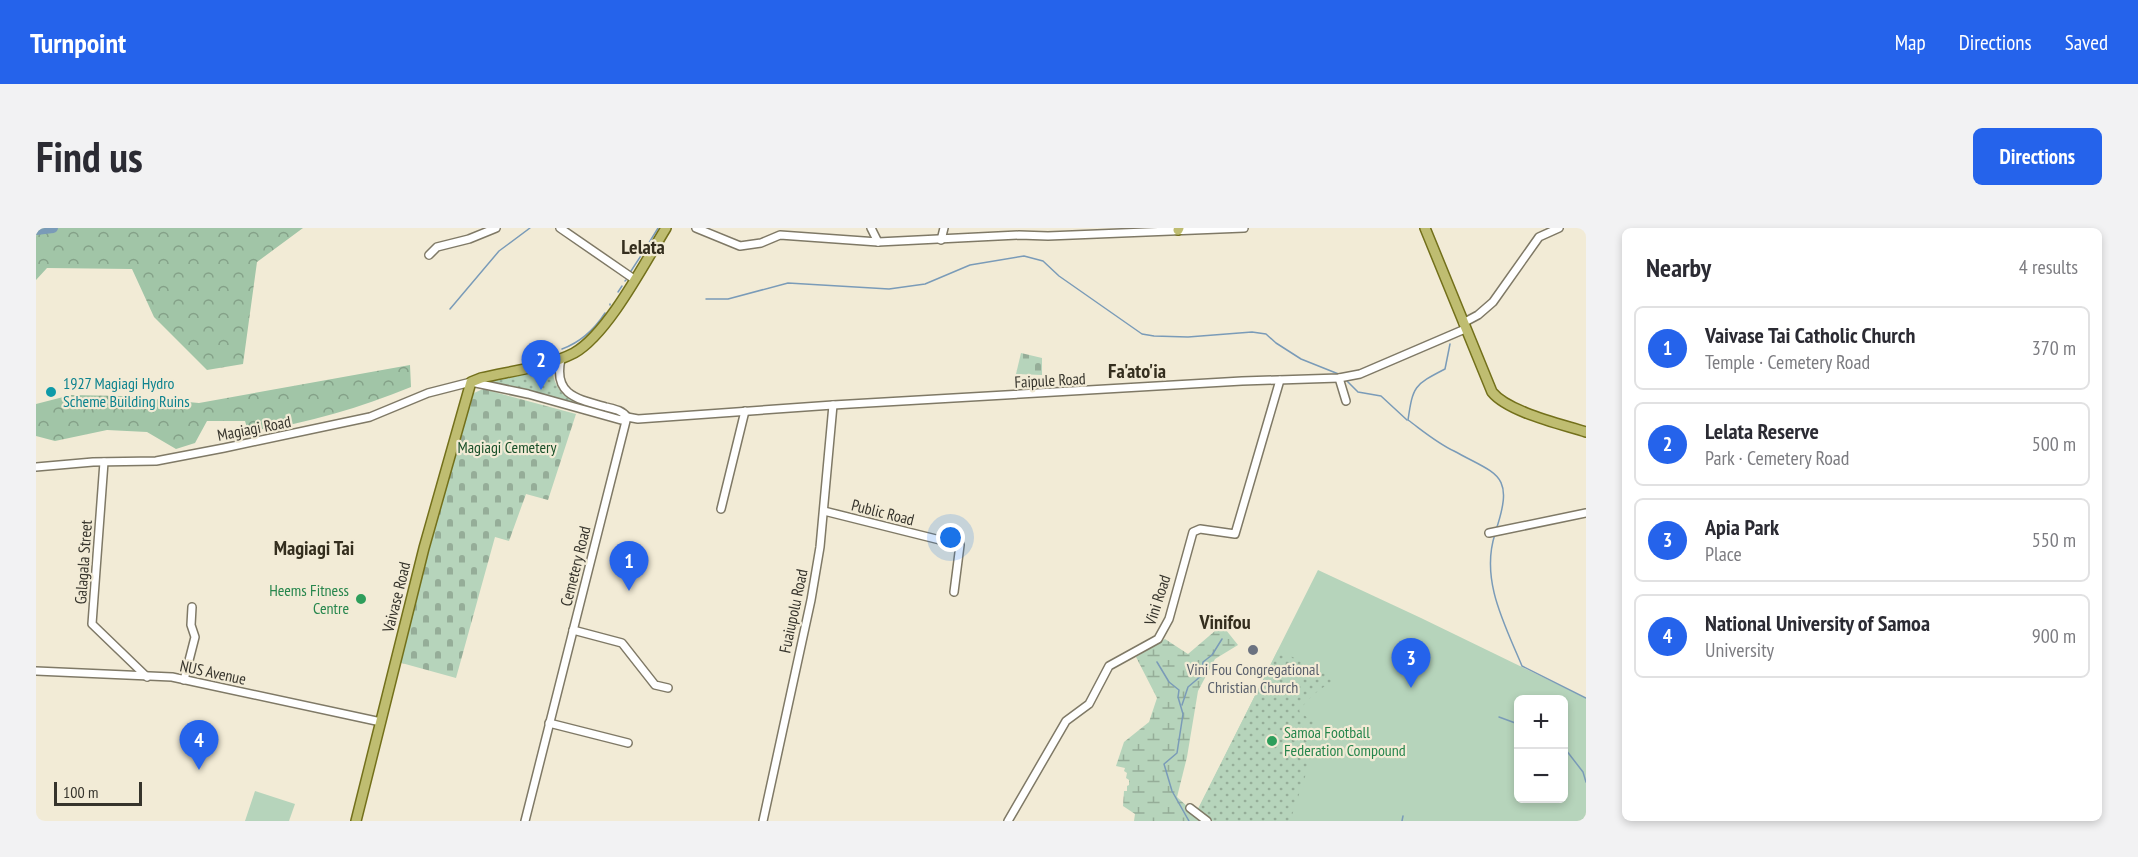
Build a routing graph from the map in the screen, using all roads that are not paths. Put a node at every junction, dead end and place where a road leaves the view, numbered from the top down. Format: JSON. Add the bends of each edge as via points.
{"nodes":[{"id":1,"x":496,"y":228,"type":"edge"},
{"id":2,"x":560,"y":228,"type":"edge"},
{"id":3,"x":666,"y":228,"type":"edge"},
{"id":4,"x":696,"y":228,"type":"edge"},
{"id":5,"x":871,"y":228,"type":"edge"},
{"id":6,"x":944,"y":228,"type":"edge"},
{"id":7,"x":1244,"y":228,"type":"edge"},
{"id":8,"x":1425,"y":228,"type":"edge"},
{"id":9,"x":1559,"y":228,"type":"edge"},
{"id":10,"x":1179,"y":229,"type":"edge"},
{"id":11,"x":941,"y":240,"type":"junction"},
{"id":12,"x":878,"y":242,"type":"junction"},
{"id":13,"x":429,"y":255,"type":"dead end"},
{"id":14,"x":634,"y":279,"type":"junction"},
{"id":15,"x":1464,"y":326,"type":"junction"},
{"id":16,"x":561,"y":359,"type":"junction"},
{"id":17,"x":1339,"y":378,"type":"junction"},
{"id":18,"x":1280,"y":380,"type":"junction"},
{"id":19,"x":471,"y":382,"type":"junction"},
{"id":20,"x":1346,"y":400,"type":"dead end"},
{"id":21,"x":833,"y":405,"type":"junction"},
{"id":22,"x":745,"y":411,"type":"junction"},
{"id":23,"x":627,"y":417,"type":"junction"},
{"id":24,"x":1586,"y":432,"type":"edge"},
{"id":25,"x":104,"y":462,"type":"junction"},
{"id":26,"x":36,"y":467,"type":"edge"},
{"id":27,"x":721,"y":509,"type":"dead end"},
{"id":28,"x":824,"y":511,"type":"junction"},
{"id":29,"x":1586,"y":513,"type":"edge"},
{"id":30,"x":1490,"y":533,"type":"dead end"},
{"id":31,"x":954,"y":592,"type":"dead end"},
{"id":32,"x":192,"y":607,"type":"dead end"},
{"id":33,"x":573,"y":630,"type":"junction"},
{"id":34,"x":36,"y":671,"type":"edge"},
{"id":35,"x":147,"y":677,"type":"junction"},
{"id":36,"x":184,"y":680,"type":"junction"},
{"id":37,"x":668,"y":688,"type":"dead end"},
{"id":38,"x":381,"y":722,"type":"junction"},
{"id":39,"x":549,"y":723,"type":"junction"},
{"id":40,"x":628,"y":743,"type":"dead end"},
{"id":41,"x":1190,"y":808,"type":"dead end"},
{"id":42,"x":356,"y":821,"type":"edge"},
{"id":43,"x":525,"y":821,"type":"edge"},
{"id":44,"x":763,"y":821,"type":"edge"},
{"id":45,"x":1008,"y":821,"type":"edge"},
{"id":46,"x":1207,"y":821,"type":"edge"}],
"edges":[{"from":1,"to":13,"type":"street","via":[[437,247]]},
{"from":2,"to":14,"type":"street"},
{"from":3,"to":14,"type":"main road"},
{"from":4,"to":12,"type":"street","via":[[740,246],[780,235]]},
{"from":5,"to":12,"type":"street"},
{"from":6,"to":11,"type":"street"},
{"from":7,"to":10,"type":"street"},
{"from":8,"to":15,"type":"main road"},
{"from":9,"to":15,"type":"street","name":"Faipule Road","via":[[1539,237],[1493,302]]},
{"from":10,"to":11,"type":"street"},
{"from":11,"to":12,"type":"street"},
{"from":14,"to":16,"type":"main road","via":[[597,334]]},
{"from":15,"to":17,"type":"street","name":"Faipule Road","via":[[1360,374]]},
{"from":15,"to":24,"type":"main road","via":[[1489,389],[1497,399]]},
{"from":16,"to":19,"type":"main road"},
{"from":16,"to":23,"type":"street","via":[[559,377],[565,390],[590,403],[621,411]]},
{"from":17,"to":18,"type":"street","name":"Faipule Road"},
{"from":17,"to":20,"type":"street"},
{"from":18,"to":21,"type":"street","name":"Faipule Road"},
{"from":18,"to":45,"type":"street","name":"Vini Road","via":[[1235,534],[1200,529],[1193,532],[1168,619],[1158,639],[1109,666],[1089,704],[1066,721]]},
{"from":19,"to":23,"type":"street","name":"Faipule Road","via":[[621,420]]},
{"from":19,"to":25,"type":"street","name":"Magiagi Road","via":[[329,427],[178,457]]},
{"from":19,"to":38,"type":"main road","name":"Vaivase Road"},
{"from":21,"to":22,"type":"street","name":"Faipule Road"},
{"from":21,"to":28,"type":"street","name":"Fuaiupolu Road"},
{"from":22,"to":23,"type":"street","name":"Faipule Road"},
{"from":22,"to":27,"type":"street"},
{"from":23,"to":33,"type":"street","name":"Cemetery Road"},
{"from":25,"to":26,"type":"street","name":"Magiagi Road"},
{"from":25,"to":35,"type":"street","name":"Galagala Street","via":[[92,624]]},
{"from":28,"to":31,"type":"street","name":"Public Road","via":[[960,545]]},
{"from":28,"to":44,"type":"street","name":"Fuaiupolu Road","via":[[811,600]]},
{"from":29,"to":30,"type":"street"},
{"from":32,"to":36,"type":"street","via":[[195,637]]},
{"from":33,"to":37,"type":"street","via":[[622,643],[655,685]]},
{"from":33,"to":39,"type":"street","name":"Cemetery Road"},
{"from":34,"to":35,"type":"street","name":"NUS Avenue"},
{"from":35,"to":36,"type":"street","name":"NUS Avenue"},
{"from":36,"to":38,"type":"street","name":"NUS Avenue"},
{"from":38,"to":42,"type":"main road","name":"Vaivase Road"},
{"from":39,"to":40,"type":"street"},
{"from":39,"to":43,"type":"street","name":"Cemetery Road"},
{"from":41,"to":46,"type":"street"}]}
